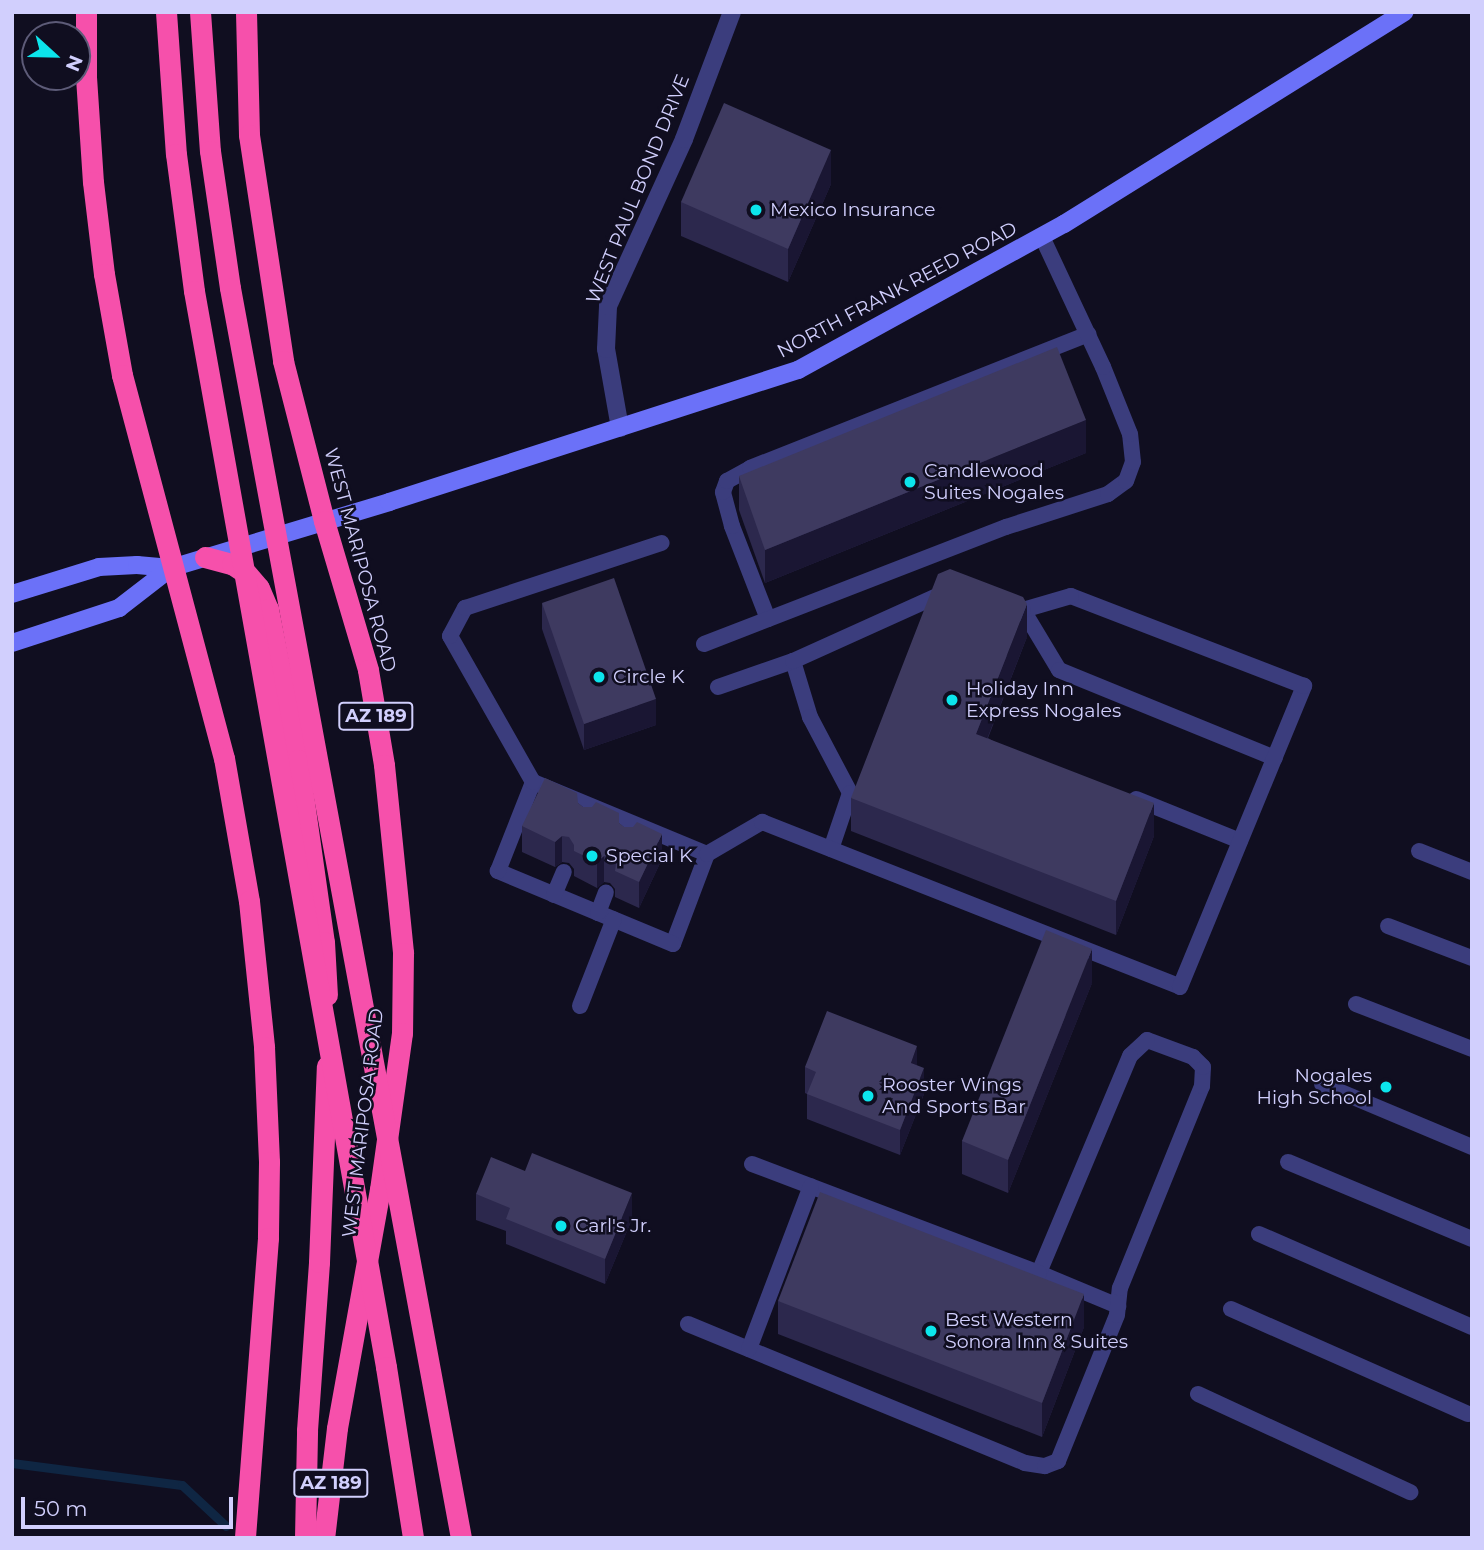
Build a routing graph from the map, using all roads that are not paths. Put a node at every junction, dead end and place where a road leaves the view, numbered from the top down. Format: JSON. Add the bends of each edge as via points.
{"nodes":[{"id":1,"x":86,"y":12,"type":"edge"},
{"id":2,"x":166,"y":12,"type":"edge"},
{"id":3,"x":200,"y":12,"type":"edge"},
{"id":4,"x":246,"y":12,"type":"edge"},
{"id":5,"x":732,"y":12,"type":"edge"},
{"id":6,"x":1404,"y":12,"type":"edge"},
{"id":7,"x":1042,"y":236,"type":"junction"},
{"id":8,"x":1087,"y":334,"type":"junction"},
{"id":9,"x":620,"y":428,"type":"junction"},
{"id":10,"x":324,"y":521,"type":"junction"},
{"id":11,"x":662,"y":543,"type":"dead end"},
{"id":12,"x":205,"y":557,"type":"junction"},
{"id":13,"x":172,"y":568,"type":"junction"},
{"id":14,"x":963,"y":593,"type":"edge"},
{"id":15,"x":12,"y":594,"type":"edge"},
{"id":16,"x":987,"y":600,"type":"edge"},
{"id":17,"x":1023,"y":610,"type":"junction"},
{"id":18,"x":768,"y":619,"type":"junction"},
{"id":19,"x":12,"y":643,"type":"edge"},
{"id":20,"x":704,"y":644,"type":"dead end"},
{"id":21,"x":793,"y":662,"type":"junction"},
{"id":22,"x":718,"y":687,"type":"dead end"},
{"id":23,"x":1275,"y":758,"type":"junction"},
{"id":24,"x":533,"y":782,"type":"junction"},
{"id":25,"x":1125,"y":794,"type":"edge"},
{"id":26,"x":595,"y":807,"type":"junction"},
{"id":27,"x":587,"y":823,"type":"edge"},
{"id":28,"x":637,"y":825,"type":"junction"},
{"id":29,"x":1240,"y":841,"type":"junction"},
{"id":30,"x":628,"y":843,"type":"edge"},
{"id":31,"x":831,"y":849,"type":"junction"},
{"id":32,"x":1419,"y":852,"type":"dead end"},
{"id":33,"x":707,"y":854,"type":"junction"},
{"id":34,"x":564,"y":872,"type":"dead end"},
{"id":35,"x":1472,"y":872,"type":"edge"},
{"id":36,"x":606,"y":892,"type":"dead end"},
{"id":37,"x":554,"y":895,"type":"junction"},
{"id":38,"x":598,"y":913,"type":"junction"},
{"id":39,"x":614,"y":919,"type":"junction"},
{"id":40,"x":1388,"y":926,"type":"dead end"},
{"id":41,"x":1472,"y":958,"type":"edge"},
{"id":42,"x":1356,"y":1004,"type":"dead end"},
{"id":43,"x":580,"y":1006,"type":"dead end"},
{"id":44,"x":1472,"y":1049,"type":"edge"},
{"id":45,"x":1322,"y":1084,"type":"dead end"},
{"id":46,"x":1472,"y":1147,"type":"edge"},
{"id":47,"x":1289,"y":1162,"type":"dead end"},
{"id":48,"x":752,"y":1164,"type":"dead end"},
{"id":49,"x":811,"y":1186,"type":"junction"},
{"id":50,"x":1259,"y":1234,"type":"dead end"},
{"id":51,"x":1472,"y":1238,"type":"edge"},
{"id":52,"x":1039,"y":1273,"type":"junction"},
{"id":53,"x":1118,"y":1306,"type":"junction"},
{"id":54,"x":1231,"y":1309,"type":"dead end"},
{"id":55,"x":688,"y":1324,"type":"dead end"},
{"id":56,"x":1472,"y":1327,"type":"edge"},
{"id":57,"x":749,"y":1349,"type":"junction"},
{"id":58,"x":1198,"y":1394,"type":"dead end"},
{"id":59,"x":1468,"y":1414,"type":"dead end"},
{"id":60,"x":1410,"y":1492,"type":"dead end"},
{"id":61,"x":245,"y":1538,"type":"edge"},
{"id":62,"x":305,"y":1538,"type":"edge"},
{"id":63,"x":324,"y":1538,"type":"edge"},
{"id":64,"x":413,"y":1538,"type":"edge"},
{"id":65,"x":461,"y":1538,"type":"edge"}],
"edges":[{"from":1,"to":13,"type":"highway","via":[[93,182],[104,274],[122,375]]},
{"from":2,"to":64,"type":"highway","bridge":true,"via":[[176,154],[194,291]]},
{"from":3,"to":65,"type":"highway","bridge":true,"via":[[211,151],[230,288]]},
{"from":4,"to":10,"type":"highway","name":"WEST MARIPOSA ROAD","number":"AZ 189","via":[[249,135],[283,361]]},
{"from":5,"to":9,"type":"street","name":"WEST PAUL BOND DRIVE","via":[[684,139],[608,306],[606,349]]},
{"from":6,"to":7,"type":"street","name":"NORTH FRANK REED ROAD"},
{"from":7,"to":8,"type":"lane"},
{"from":7,"to":9,"type":"street","name":"NORTH FRANK REED ROAD","via":[[798,370]]},
{"from":8,"to":18,"type":"lane","via":[[727,481],[723,492],[732,526]]},
{"from":8,"to":18,"type":"lane","via":[[1130,434],[1133,462],[1126,481],[1108,494],[1006,527]]},
{"from":9,"to":10,"type":"street","name":"NORTH FRANK REED ROAD"},
{"from":10,"to":12,"type":"street","name":"NORTH FRANK REED ROAD"},
{"from":10,"to":63,"type":"highway","name":"WEST MARIPOSA ROAD","number":"AZ 189","via":[[368,670],[386,777],[403,953],[402,1032],[337,1428]]},
{"from":11,"to":24,"type":"lane","via":[[465,608],[455,626],[450,636]]},
{"from":12,"to":13,"type":"street","name":"NORTH FRANK REED ROAD"},
{"from":12,"to":62,"type":"highway","via":[[232,564],[247,574],[268,609],[298,760],[324,942],[326,1124]]},
{"from":13,"to":15,"type":"street","via":[[99,567]]},
{"from":13,"to":19,"type":"street","via":[[119,608]]},
{"from":13,"to":61,"type":"highway","via":[[224,758],[249,901],[264,1047],[268,1238]]},
{"from":14,"to":21,"type":"lane","via":[[951,590]]},
{"from":16,"to":17,"type":"lane"},
{"from":17,"to":23,"type":"lane","via":[[1059,670]]},
{"from":17,"to":23,"type":"lane","via":[[1071,596],[1304,686]]},
{"from":18,"to":20,"type":"lane"},
{"from":21,"to":22,"type":"lane"},
{"from":21,"to":31,"type":"lane","via":[[810,717],[849,793]]},
{"from":23,"to":29,"type":"lane"},
{"from":24,"to":26,"type":"lane"},
{"from":24,"to":37,"type":"lane","via":[[498,872]]},
{"from":25,"to":29,"type":"lane"},
{"from":26,"to":27,"type":"lane"},
{"from":26,"to":28,"type":"lane"},
{"from":28,"to":30,"type":"lane"},
{"from":28,"to":33,"type":"lane"},
{"from":29,"to":31,"type":"lane","via":[[1181,987]]},
{"from":31,"to":33,"type":"lane","via":[[762,822]]},
{"from":32,"to":35,"type":"lane"},
{"from":33,"to":39,"type":"lane","via":[[673,944]]},
{"from":34,"to":37,"type":"lane"},
{"from":36,"to":38,"type":"lane"},
{"from":37,"to":38,"type":"lane"},
{"from":38,"to":39,"type":"lane"},
{"from":39,"to":43,"type":"lane"},
{"from":40,"to":41,"type":"lane"},
{"from":42,"to":44,"type":"lane"},
{"from":45,"to":46,"type":"lane"},
{"from":47,"to":51,"type":"lane"},
{"from":48,"to":49,"type":"lane"},
{"from":49,"to":52,"type":"lane"},
{"from":49,"to":57,"type":"lane"},
{"from":50,"to":56,"type":"lane"},
{"from":52,"to":53,"type":"lane"},
{"from":52,"to":53,"type":"lane","via":[[1130,1056],[1147,1040],[1167,1045],[1203,1067],[1202,1086],[1120,1288]]},
{"from":53,"to":57,"type":"lane","via":[[1072,1434],[1058,1461],[1045,1466],[1025,1463]]},
{"from":54,"to":59,"type":"lane"},
{"from":55,"to":57,"type":"lane"},
{"from":58,"to":60,"type":"lane"}]}
